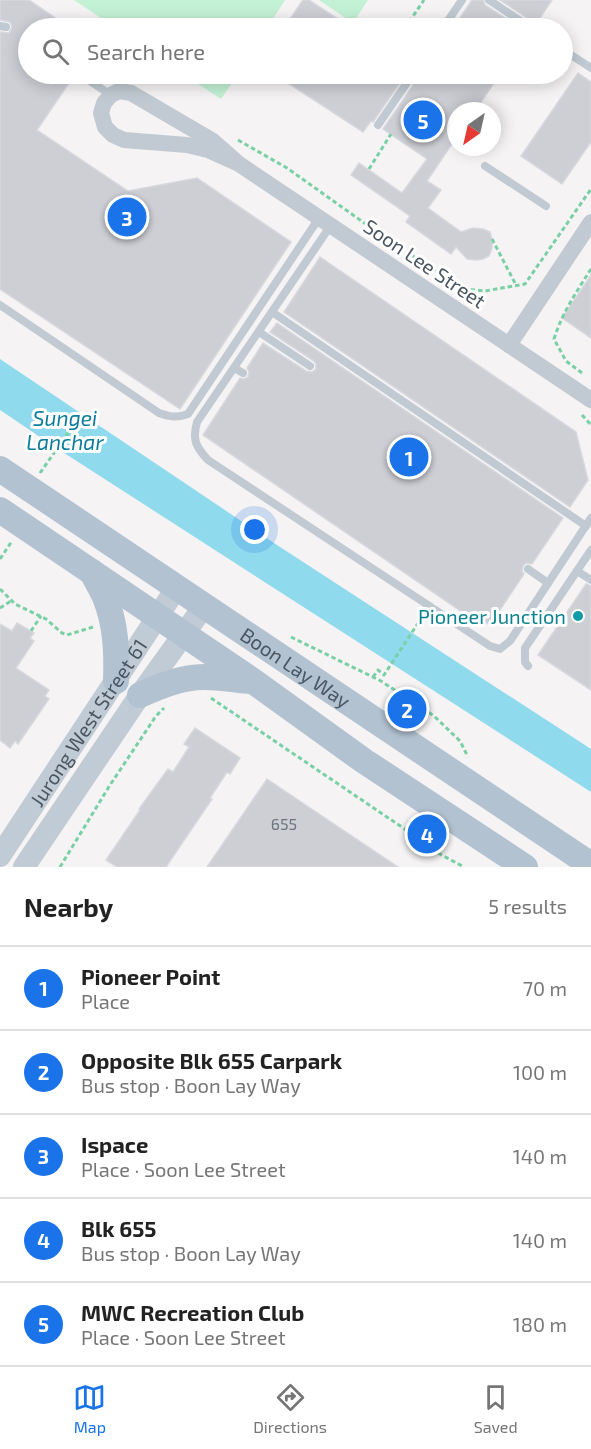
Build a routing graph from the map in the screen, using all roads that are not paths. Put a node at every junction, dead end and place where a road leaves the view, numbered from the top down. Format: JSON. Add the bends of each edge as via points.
{"nodes":[{"id":1,"x":462,"y":0,"type":"edge"},
{"id":2,"x":489,"y":0,"type":"edge"},
{"id":3,"x":450,"y":18,"type":"edge"},
{"id":4,"x":516,"y":18,"type":"edge"},
{"id":5,"x":573,"y":56,"type":"edge"},
{"id":6,"x":591,"y":68,"type":"edge"},
{"id":7,"x":94,"y":84,"type":"edge"},
{"id":8,"x":406,"y":84,"type":"edge"},
{"id":9,"x":111,"y":95,"type":"junction"},
{"id":10,"x":378,"y":125,"type":"dead end"},
{"id":11,"x":239,"y":164,"type":"junction"},
{"id":12,"x":485,"y":166,"type":"dead end"},
{"id":13,"x":546,"y":206,"type":"dead end"},
{"id":14,"x":325,"y":221,"type":"junction"},
{"id":15,"x":591,"y":222,"type":"edge"},
{"id":16,"x":0,"y":305,"type":"edge"},
{"id":17,"x":272,"y":312,"type":"junction"},
{"id":18,"x":259,"y":332,"type":"junction"},
{"id":19,"x":509,"y":345,"type":"junction"},
{"id":20,"x":309,"y":366,"type":"dead end"},
{"id":21,"x":234,"y":368,"type":"junction"},
{"id":22,"x":243,"y":373,"type":"dead end"},
{"id":23,"x":590,"y":400,"type":"edge"},
{"id":24,"x":0,"y":469,"type":"edge"},
{"id":25,"x":0,"y":510,"type":"edge"},
{"id":26,"x":588,"y":522,"type":"edge"},
{"id":27,"x":591,"y":550,"type":"edge"},
{"id":28,"x":528,"y":569,"type":"dead end"},
{"id":29,"x":577,"y":571,"type":"junction"},
{"id":30,"x":92,"y":572,"type":"junction"},
{"id":31,"x":591,"y":580,"type":"edge"},
{"id":32,"x":548,"y":583,"type":"junction"},
{"id":33,"x":177,"y":588,"type":"junction"},
{"id":34,"x":204,"y":606,"type":"junction"},
{"id":35,"x":158,"y":616,"type":"junction"},
{"id":36,"x":185,"y":635,"type":"junction"},
{"id":37,"x":528,"y":666,"type":"dead end"},
{"id":38,"x":116,"y":681,"type":"junction"},
{"id":39,"x":253,"y":681,"type":"junction"},
{"id":40,"x":140,"y":695,"type":"junction"},
{"id":41,"x":0,"y":856,"type":"edge"},
{"id":42,"x":591,"y":865,"type":"edge"},
{"id":43,"x":24,"y":867,"type":"edge"},
{"id":44,"x":525,"y":867,"type":"edge"}],
"edges":[{"from":1,"to":3,"type":"lane"},
{"from":2,"to":4,"type":"lane"},
{"from":5,"to":6,"type":"lane"},
{"from":7,"to":9,"type":"lane"},
{"from":8,"to":10,"type":"lane"},
{"from":9,"to":11,"type":"street","name":"Soon Lee Street","via":[[119,91],[131,93],[213,141]]},
{"from":9,"to":11,"type":"street","name":"Soon Lee Street","via":[[101,112],[105,127],[113,135],[124,140],[188,145]]},
{"from":11,"to":14,"type":"street","name":"Soon Lee Street"},
{"from":12,"to":13,"type":"lane"},
{"from":14,"to":16,"type":"lane","via":[[189,414],[179,418],[159,413]]},
{"from":14,"to":17,"type":"lane"},
{"from":14,"to":19,"type":"street","name":"Soon Lee Street"},
{"from":15,"to":19,"type":"street"},
{"from":17,"to":18,"type":"lane"},
{"from":17,"to":26,"type":"lane"},
{"from":18,"to":20,"type":"lane"},
{"from":18,"to":21,"type":"lane"},
{"from":19,"to":23,"type":"street","name":"Soon Lee Street"},
{"from":21,"to":22,"type":"lane"},
{"from":21,"to":32,"type":"lane","via":[[197,422],[195,440],[208,460],[490,646],[500,649],[510,641]]},
{"from":24,"to":33,"type":"main road","name":"Boon Lay Way"},
{"from":25,"to":30,"type":"main road","name":"Boon Lay Way"},
{"from":26,"to":32,"type":"lane"},
{"from":27,"to":29,"type":"lane"},
{"from":28,"to":32,"type":"lane"},
{"from":29,"to":31,"type":"lane"},
{"from":29,"to":37,"type":"lane","via":[[525,648]]},
{"from":30,"to":35,"type":"main road","name":"Boon Lay Way"},
{"from":30,"to":38,"type":"main road","via":[[114,628]]},
{"from":33,"to":34,"type":"main road","name":"Boon Lay Way"},
{"from":33,"to":35,"type":"street","name":"Jurong West Street 61"},
{"from":34,"to":36,"type":"street","name":"Jurong West Street 61"},
{"from":34,"to":42,"type":"main road","name":"Boon Lay Way"},
{"from":35,"to":36,"type":"main road","name":"Boon Lay Way"},
{"from":35,"to":38,"type":"street","name":"Jurong West Street 61"},
{"from":36,"to":39,"type":"main road","name":"Boon Lay Way"},
{"from":36,"to":40,"type":"street","name":"Jurong West Street 61"},
{"from":38,"to":41,"type":"street","name":"Jurong West Street 61"},
{"from":39,"to":40,"type":"main road","via":[[184,679]]},
{"from":39,"to":44,"type":"main road","name":"Boon Lay Way","via":[[364,761]]},
{"from":40,"to":43,"type":"street","name":"Jurong West Street 61"}]}
